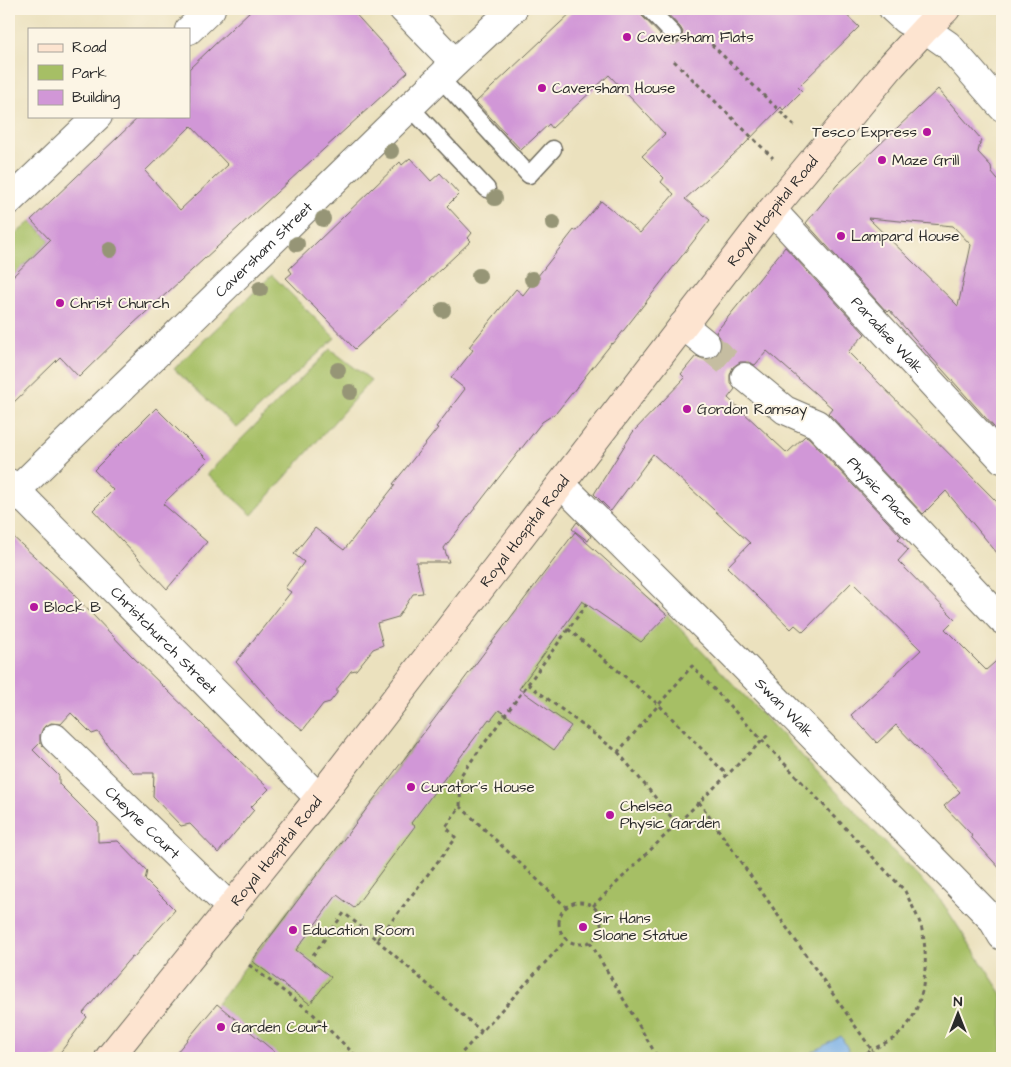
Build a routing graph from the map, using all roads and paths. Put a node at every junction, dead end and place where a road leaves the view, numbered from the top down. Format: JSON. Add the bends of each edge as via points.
{"nodes":[{"id":1,"x":211,"y":9,"type":"edge"},
{"id":2,"x":402,"y":9,"type":"edge"},
{"id":3,"x":513,"y":9,"type":"edge"},
{"id":4,"x":649,"y":9,"type":"edge"},
{"id":5,"x":893,"y":9,"type":"edge"},
{"id":6,"x":946,"y":9,"type":"edge"},
{"id":7,"x":190,"y":29,"type":"edge"},
{"id":8,"x":925,"y":29,"type":"junction"},
{"id":9,"x":672,"y":34,"type":"junction"},
{"id":10,"x":447,"y":70,"type":"junction"},
{"id":11,"x":410,"y":107,"type":"junction"},
{"id":12,"x":1002,"y":107,"type":"edge"},
{"id":13,"x":96,"y":118,"type":"edge"},
{"id":14,"x":798,"y":129,"type":"dead end"},
{"id":15,"x":553,"y":149,"type":"dead end"},
{"id":16,"x":778,"y":164,"type":"dead end"},
{"id":17,"x":486,"y":189,"type":"dead end"},
{"id":18,"x":9,"y":201,"type":"edge"},
{"id":19,"x":772,"y":210,"type":"junction"},
{"id":20,"x":683,"y":325,"type":"junction"},
{"id":21,"x":706,"y":344,"type":"tunnel mouth"},
{"id":22,"x":745,"y":377,"type":"tunnel mouth"},
{"id":23,"x":1002,"y":459,"type":"edge"},
{"id":24,"x":561,"y":484,"type":"junction"},
{"id":25,"x":12,"y":487,"type":"edge"},
{"id":26,"x":589,"y":601,"type":"dead end"},
{"id":27,"x":1002,"y":620,"type":"edge"},
{"id":28,"x":568,"y":629,"type":"junction"},
{"id":29,"x":528,"y":684,"type":"junction"},
{"id":30,"x":659,"y":705,"type":"junction"},
{"id":31,"x":769,"y":734,"type":"dead end"},
{"id":32,"x":55,"y":738,"type":"dead end"},
{"id":33,"x":762,"y":740,"type":"junction"},
{"id":34,"x":618,"y":752,"type":"junction"},
{"id":35,"x":727,"y":774,"type":"junction"},
{"id":36,"x":319,"y":798,"type":"junction"},
{"id":37,"x":699,"y":802,"type":"junction"},
{"id":38,"x":460,"y":806,"type":"junction"},
{"id":39,"x":677,"y":824,"type":"junction"},
{"id":40,"x":593,"y":906,"type":"junction"},
{"id":41,"x":566,"y":907,"type":"junction"},
{"id":42,"x":231,"y":908,"type":"junction"},
{"id":43,"x":999,"y":925,"type":"edge"},
{"id":44,"x":567,"y":939,"type":"junction"},
{"id":45,"x":377,"y":940,"type":"junction"},
{"id":46,"x":590,"y":942,"type":"junction"},
{"id":47,"x":313,"y":955,"type":"dead end"},
{"id":48,"x":249,"y":965,"type":"dead end"},
{"id":49,"x":482,"y":1032,"type":"junction"},
{"id":50,"x":872,"y":1050,"type":"junction"},
{"id":51,"x":109,"y":1058,"type":"edge"},
{"id":52,"x":358,"y":1058,"type":"edge"},
{"id":53,"x":457,"y":1058,"type":"edge"},
{"id":54,"x":658,"y":1058,"type":"edge"},
{"id":55,"x":857,"y":1058,"type":"edge"}],
"edges":[{"from":1,"to":7,"type":"street"},
{"from":2,"to":10,"type":"street"},
{"from":3,"to":10,"type":"street","name":"Caversham Street"},
{"from":4,"to":9,"type":"lane"},
{"from":5,"to":8,"type":"street","via":[[905,20]]},
{"from":6,"to":8,"type":"main road","name":"Royal Hospital Road"},
{"from":8,"to":12,"type":"street","via":[[948,44]]},
{"from":8,"to":19,"type":"main road","name":"Royal Hospital Road"},
{"from":9,"to":14,"type":"path","via":[[703,36]]},
{"from":9,"to":16,"type":"path","via":[[674,62]]},
{"from":10,"to":11,"type":"street","name":"Caversham Street"},
{"from":10,"to":15,"type":"lane","via":[[529,175]]},
{"from":11,"to":17,"type":"lane"},
{"from":11,"to":25,"type":"street","name":"Caversham Street"},
{"from":13,"to":18,"type":"street"},
{"from":19,"to":20,"type":"main road","name":"Royal Hospital Road"},
{"from":19,"to":23,"type":"street","name":"Paradise Walk"},
{"from":20,"to":21,"type":"street"},
{"from":20,"to":24,"type":"main road","name":"Royal Hospital Road"},
{"from":22,"to":27,"type":"street","name":"Physic Place","via":[[785,410],[817,424]]},
{"from":24,"to":36,"type":"main road","name":"Royal Hospital Road"},
{"from":24,"to":43,"type":"street","name":"Swan Walk"},
{"from":25,"to":36,"type":"street","name":"Christchurch Street"},
{"from":26,"to":28,"type":"path"},
{"from":28,"to":29,"type":"path"},
{"from":28,"to":30,"type":"path"},
{"from":29,"to":34,"type":"path"},
{"from":29,"to":38,"type":"path","via":[[461,775]]},
{"from":30,"to":33,"type":"path","via":[[692,666]]},
{"from":30,"to":34,"type":"path"},
{"from":30,"to":35,"type":"path"},
{"from":31,"to":33,"type":"path"},
{"from":32,"to":42,"type":"street","name":"Cheyne Court"},
{"from":33,"to":35,"type":"path"},
{"from":33,"to":50,"type":"path","via":[[905,891],[920,925],[926,962],[920,1001],[899,1035]]},
{"from":34,"to":39,"type":"path"},
{"from":35,"to":37,"type":"path"},
{"from":36,"to":42,"type":"main road","name":"Royal Hospital Road"},
{"from":37,"to":39,"type":"path"},
{"from":37,"to":50,"type":"path"},
{"from":38,"to":41,"type":"path"},
{"from":38,"to":45,"type":"path","via":[[446,827],[456,838]]},
{"from":39,"to":40,"type":"path"},
{"from":40,"to":41,"type":"path","via":[[583,902]]},
{"from":40,"to":46,"type":"path","via":[[602,923],[599,933]]},
{"from":41,"to":44,"type":"path","via":[[559,924]]},
{"from":42,"to":51,"type":"main road","name":"Royal Hospital Road"},
{"from":44,"to":46,"type":"path","via":[[579,944]]},
{"from":44,"to":49,"type":"path"},
{"from":45,"to":47,"type":"path","via":[[344,913]]},
{"from":45,"to":49,"type":"path"},
{"from":46,"to":54,"type":"path"},
{"from":48,"to":52,"type":"path","via":[[310,1011]]},
{"from":49,"to":53,"type":"path"},
{"from":50,"to":55,"type":"path"}]}
